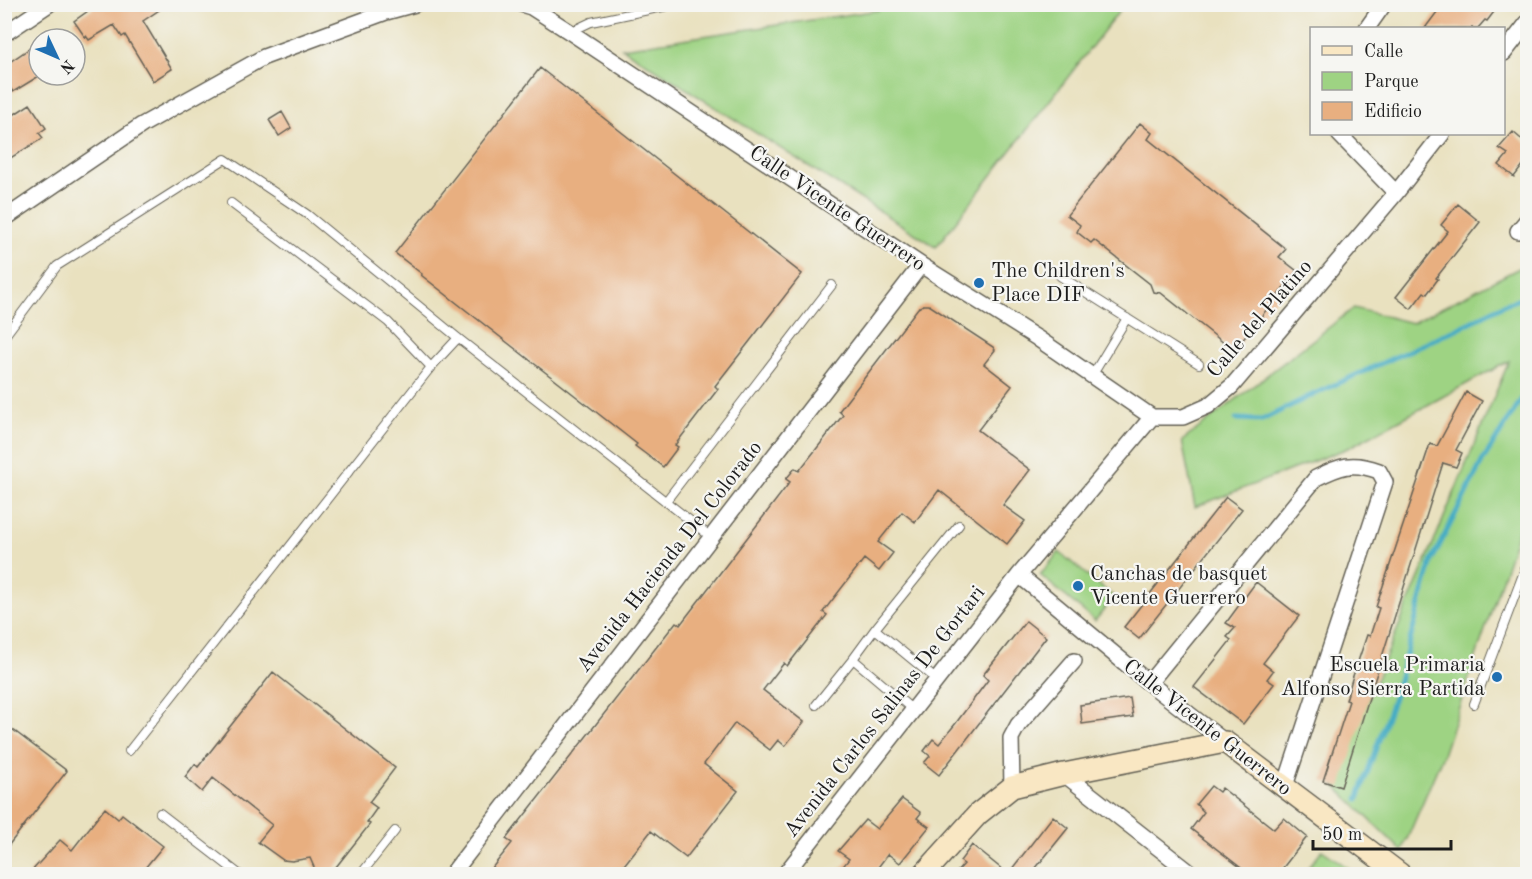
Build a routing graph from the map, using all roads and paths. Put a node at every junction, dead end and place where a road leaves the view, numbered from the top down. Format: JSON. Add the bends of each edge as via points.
{"nodes":[{"id":1,"x":49,"y":4,"type":"edge"},
{"id":2,"x":415,"y":4,"type":"edge"},
{"id":3,"x":677,"y":4,"type":"edge"},
{"id":4,"x":1384,"y":4,"type":"edge"},
{"id":5,"x":528,"y":5,"type":"edge"},
{"id":6,"x":1527,"y":22,"type":"edge"},
{"id":7,"x":1368,"y":27,"type":"edge"},
{"id":8,"x":570,"y":32,"type":"junction"},
{"id":9,"x":4,"y":34,"type":"edge"},
{"id":10,"x":1505,"y":50,"type":"edge"},
{"id":11,"x":1340,"y":135,"type":"edge"},
{"id":12,"x":1441,"y":135,"type":"edge"},
{"id":13,"x":1396,"y":194,"type":"junction"},
{"id":14,"x":231,"y":202,"type":"dead end"},
{"id":15,"x":4,"y":219,"type":"edge"},
{"id":16,"x":1527,"y":219,"type":"edge"},
{"id":17,"x":1518,"y":231,"type":"dead end"},
{"id":18,"x":921,"y":265,"type":"junction"},
{"id":19,"x":1060,"y":276,"type":"dead end"},
{"id":20,"x":832,"y":285,"type":"dead end"},
{"id":21,"x":1127,"y":318,"type":"junction"},
{"id":22,"x":4,"y":337,"type":"edge"},
{"id":23,"x":458,"y":338,"type":"junction"},
{"id":24,"x":1199,"y":364,"type":"dead end"},
{"id":25,"x":431,"y":367,"type":"junction"},
{"id":26,"x":1092,"y":376,"type":"junction"},
{"id":27,"x":1152,"y":417,"type":"junction"},
{"id":28,"x":666,"y":501,"type":"junction"},
{"id":29,"x":959,"y":525,"type":"dead end"},
{"id":30,"x":711,"y":537,"type":"junction"},
{"id":31,"x":1527,"y":561,"type":"edge"},
{"id":32,"x":1019,"y":575,"type":"junction"},
{"id":33,"x":875,"y":629,"type":"junction"},
{"id":34,"x":853,"y":659,"type":"junction"},
{"id":35,"x":1074,"y":661,"type":"dead end"},
{"id":36,"x":937,"y":680,"type":"junction"},
{"id":37,"x":1149,"y":683,"type":"junction"},
{"id":38,"x":1474,"y":704,"type":"dead end"},
{"id":39,"x":816,"y":705,"type":"dead end"},
{"id":40,"x":913,"y":710,"type":"junction"},
{"id":41,"x":1225,"y":742,"type":"junction"},
{"id":42,"x":129,"y":751,"type":"dead end"},
{"id":43,"x":1064,"y":774,"type":"junction"},
{"id":44,"x":1012,"y":787,"type":"junction"},
{"id":45,"x":1284,"y":789,"type":"junction"},
{"id":46,"x":160,"y":813,"type":"dead end"},
{"id":47,"x":395,"y":831,"type":"dead end"},
{"id":48,"x":1389,"y":869,"type":"edge"},
{"id":49,"x":239,"y":874,"type":"edge"},
{"id":50,"x":361,"y":874,"type":"edge"},
{"id":51,"x":452,"y":874,"type":"edge"},
{"id":52,"x":785,"y":874,"type":"edge"},
{"id":53,"x":926,"y":874,"type":"edge"},
{"id":54,"x":1192,"y":874,"type":"edge"}],
"edges":[{"from":1,"to":9,"type":"street"},
{"from":2,"to":15,"type":"street","via":[[264,57],[142,125]]},
{"from":3,"to":8,"type":"lane","via":[[591,22]]},
{"from":4,"to":7,"type":"street"},
{"from":5,"to":8,"type":"street","name":"Calle Vicente Guerrero"},
{"from":6,"to":10,"type":"street"},
{"from":8,"to":18,"type":"street","name":"Calle Vicente Guerrero"},
{"from":11,"to":13,"type":"street"},
{"from":12,"to":13,"type":"street","name":"Calle del Platino"},
{"from":13,"to":27,"type":"street","name":"Calle del Platino","via":[[1232,386],[1208,406],[1183,417]]},
{"from":14,"to":25,"type":"lane","via":[[388,322]]},
{"from":16,"to":17,"type":"street"},
{"from":18,"to":26,"type":"street","name":"Calle Vicente Guerrero"},
{"from":18,"to":30,"type":"street","name":"Avenida Hacienda Del Colorado"},
{"from":19,"to":21,"type":"lane"},
{"from":20,"to":28,"type":"lane"},
{"from":21,"to":24,"type":"lane"},
{"from":21,"to":26,"type":"lane"},
{"from":22,"to":23,"type":"lane","via":[[57,266],[225,159],[308,216]]},
{"from":23,"to":25,"type":"lane"},
{"from":23,"to":28,"type":"lane"},
{"from":25,"to":42,"type":"lane"},
{"from":26,"to":27,"type":"street","name":"Calle Vicente Guerrero"},
{"from":27,"to":32,"type":"street"},
{"from":28,"to":30,"type":"lane"},
{"from":29,"to":33,"type":"lane"},
{"from":30,"to":51,"type":"street","name":"Avenida Hacienda Del Colorado"},
{"from":31,"to":38,"type":"lane"},
{"from":32,"to":36,"type":"street","name":"Avenida Carlos Salinas De Gortari"},
{"from":32,"to":37,"type":"street","name":"Calle Vicente Guerrero"},
{"from":33,"to":34,"type":"lane"},
{"from":33,"to":36,"type":"lane"},
{"from":34,"to":39,"type":"lane"},
{"from":34,"to":40,"type":"lane"},
{"from":35,"to":44,"type":"street","via":[[1011,738]]},
{"from":36,"to":40,"type":"street","name":"Avenida Carlos Salinas De Gortari"},
{"from":37,"to":41,"type":"street","name":"Calle Vicente Guerrero"},
{"from":37,"to":45,"type":"street","via":[[1316,478],[1342,466],[1365,465],[1379,471],[1385,482]]},
{"from":40,"to":52,"type":"street","name":"Avenida Carlos Salinas De Gortari"},
{"from":41,"to":43,"type":"street"},
{"from":41,"to":45,"type":"street","name":"Calle Vicente Guerrero"},
{"from":43,"to":44,"type":"street"},
{"from":43,"to":54,"type":"street"},
{"from":44,"to":53,"type":"street","via":[[978,814]]},
{"from":45,"to":48,"type":"street","name":"Calle Vicente Guerrero"},
{"from":46,"to":49,"type":"lane"},
{"from":47,"to":50,"type":"lane"}]}
